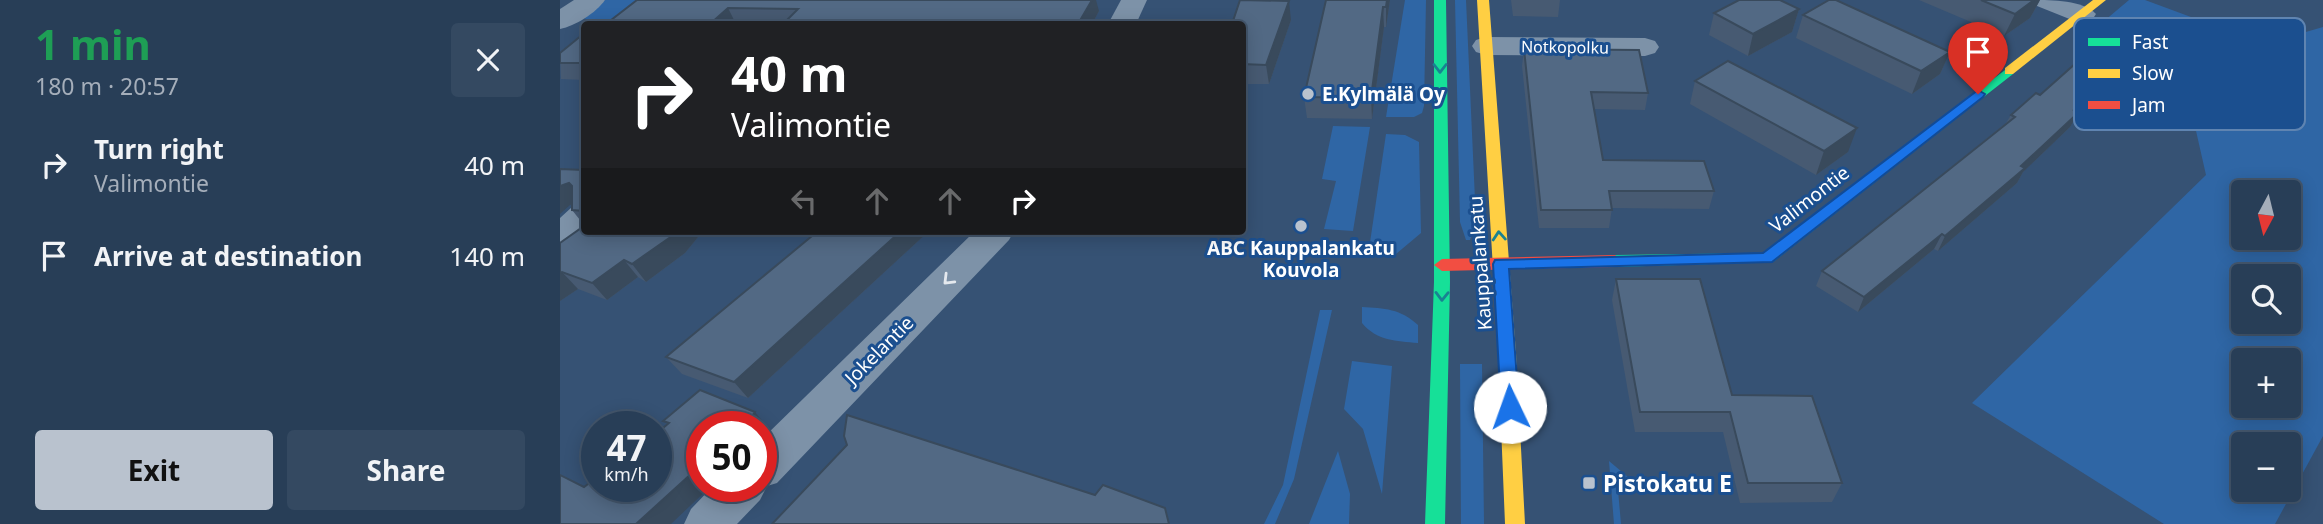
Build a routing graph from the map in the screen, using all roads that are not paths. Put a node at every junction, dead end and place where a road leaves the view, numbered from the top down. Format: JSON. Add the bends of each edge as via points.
{"nodes":[{"id":1,"x":592,"y":0,"type":"edge"},
{"id":2,"x":1134,"y":0,"type":"edge"},
{"id":3,"x":1440,"y":0,"type":"edge"},
{"id":4,"x":1483,"y":0,"type":"edge"},
{"id":5,"x":2046,"y":0,"type":"edge"},
{"id":6,"x":2091,"y":7,"type":"edge"},
{"id":7,"x":2077,"y":18,"type":"edge"},
{"id":8,"x":2074,"y":20,"type":"edge"},
{"id":9,"x":560,"y":21,"type":"edge"},
{"id":10,"x":1124,"y":21,"type":"edge"},
{"id":11,"x":560,"y":28,"type":"edge"},
{"id":12,"x":581,"y":29,"type":"edge"},
{"id":13,"x":1486,"y":46,"type":"junction"},
{"id":14,"x":1645,"y":47,"type":"dead end"},
{"id":15,"x":581,"y":218,"type":"edge"},
{"id":16,"x":992,"y":235,"type":"edge"},
{"id":17,"x":560,"y":239,"type":"edge"},
{"id":18,"x":1501,"y":264,"type":"junction"},
{"id":19,"x":1442,"y":265,"type":"junction"},
{"id":20,"x":777,"y":453,"type":"edge"},
{"id":21,"x":728,"y":502,"type":"edge"},
{"id":22,"x":707,"y":524,"type":"edge"},
{"id":23,"x":1435,"y":524,"type":"edge"},
{"id":24,"x":1515,"y":524,"type":"edge"}],
"edges":[{"from":1,"to":9,"type":"street"},
{"from":2,"to":10,"type":"street"},
{"from":3,"to":19,"type":"main road","name":"Kauppalankatu","one_way":true},
{"from":4,"to":13,"type":"main road","name":"Kauppalankatu"},
{"from":5,"to":6,"type":"street"},
{"from":6,"to":7,"type":"main road","name":"Valimontie"},
{"from":8,"to":18,"type":"main road","name":"Valimontie","via":[[1767,258]]},
{"from":11,"to":12,"type":"street"},
{"from":13,"to":14,"type":"street","name":"Notkopolku"},
{"from":18,"to":13,"type":"main road","name":"Kauppalankatu","one_way":true},
{"from":15,"to":17,"type":"street"},
{"from":16,"to":20,"type":"street","name":"Jokelantie","one_way":true},
{"from":18,"to":19,"type":"main road","name":"Valimontie"},
{"from":18,"to":24,"type":"main road","name":"Kauppalankatu"},
{"from":19,"to":23,"type":"main road","name":"Kauppalankatu","one_way":true},
{"from":21,"to":22,"type":"street"}]}
